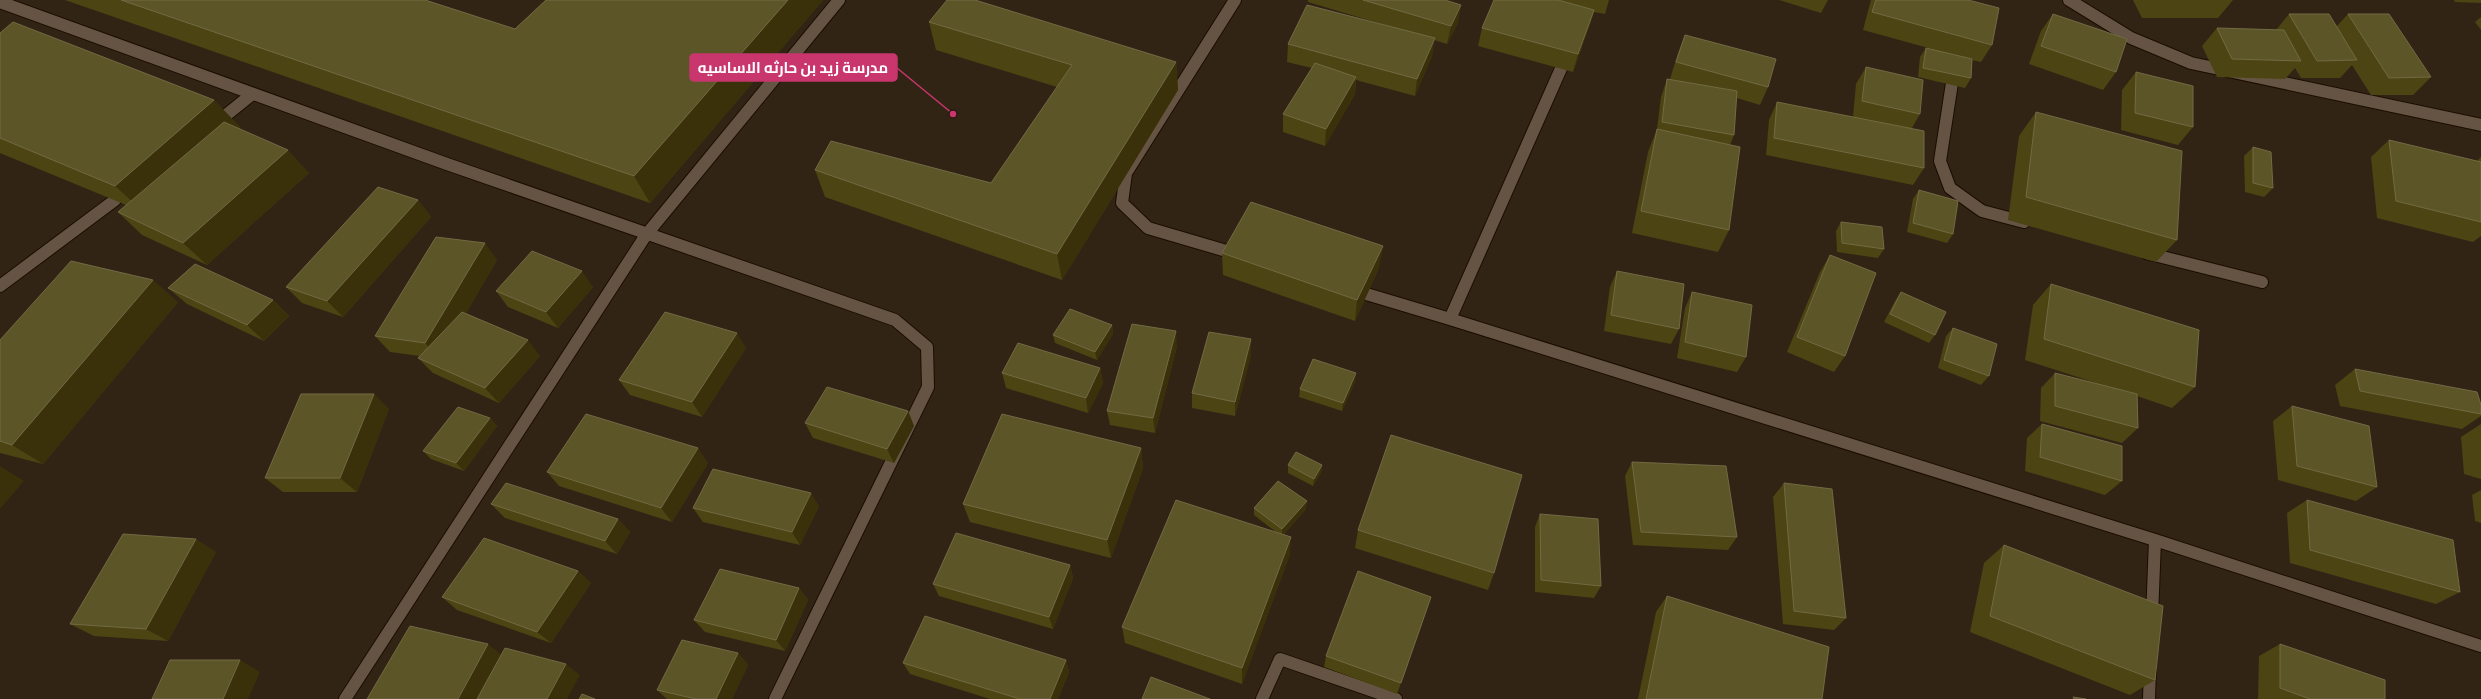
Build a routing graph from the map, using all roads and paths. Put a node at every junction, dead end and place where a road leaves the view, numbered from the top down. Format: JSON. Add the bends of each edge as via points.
{"nodes":[{"id":1,"x":839,"y":0,"type":"edge"},
{"id":2,"x":1235,"y":0,"type":"edge"},
{"id":3,"x":2069,"y":0,"type":"edge"},
{"id":4,"x":0,"y":2,"type":"edge"},
{"id":5,"x":1572,"y":44,"type":"edge"},
{"id":6,"x":1955,"y":61,"type":"edge"},
{"id":7,"x":251,"y":95,"type":"junction"},
{"id":8,"x":220,"y":120,"type":"dead end"},
{"id":9,"x":2481,"y":125,"type":"edge"},
{"id":10,"x":115,"y":200,"type":"edge"},
{"id":11,"x":2037,"y":225,"type":"edge"},
{"id":12,"x":646,"y":235,"type":"junction"},
{"id":13,"x":2138,"y":250,"type":"edge"},
{"id":14,"x":1254,"y":260,"type":"edge"},
{"id":15,"x":2262,"y":282,"type":"dead end"},
{"id":16,"x":0,"y":286,"type":"edge"},
{"id":17,"x":1344,"y":287,"type":"edge"},
{"id":18,"x":1450,"y":319,"type":"junction"},
{"id":19,"x":2155,"y":540,"type":"junction"},
{"id":20,"x":2152,"y":628,"type":"edge"},
{"id":21,"x":2481,"y":646,"type":"edge"},
{"id":22,"x":2151,"y":651,"type":"edge"},
{"id":23,"x":345,"y":699,"type":"edge"},
{"id":24,"x":775,"y":699,"type":"edge"},
{"id":25,"x":1262,"y":699,"type":"edge"},
{"id":26,"x":1396,"y":699,"type":"edge"},
{"id":27,"x":2149,"y":699,"type":"edge"}],
"edges":[{"from":1,"to":12,"type":"street"},
{"from":2,"to":14,"type":"street","via":[[1126,173],[1122,203],[1148,228]]},
{"from":3,"to":9,"type":"street","via":[[2131,38],[2191,63]]},
{"from":4,"to":7,"type":"street"},
{"from":5,"to":18,"type":"street"},
{"from":6,"to":11,"type":"street","via":[[1940,161],[1950,188],[1982,211]]},
{"from":7,"to":8,"type":"street"},
{"from":7,"to":12,"type":"street"},
{"from":10,"to":16,"type":"street"},
{"from":12,"to":23,"type":"street"},
{"from":12,"to":24,"type":"street","via":[[896,320],[928,347],[928,387]]},
{"from":13,"to":15,"type":"street"},
{"from":17,"to":18,"type":"street"},
{"from":18,"to":19,"type":"street"},
{"from":19,"to":20,"type":"street"},
{"from":19,"to":21,"type":"street"},
{"from":22,"to":27,"type":"street"},
{"from":25,"to":26,"type":"street","via":[[1280,659]]}]}
